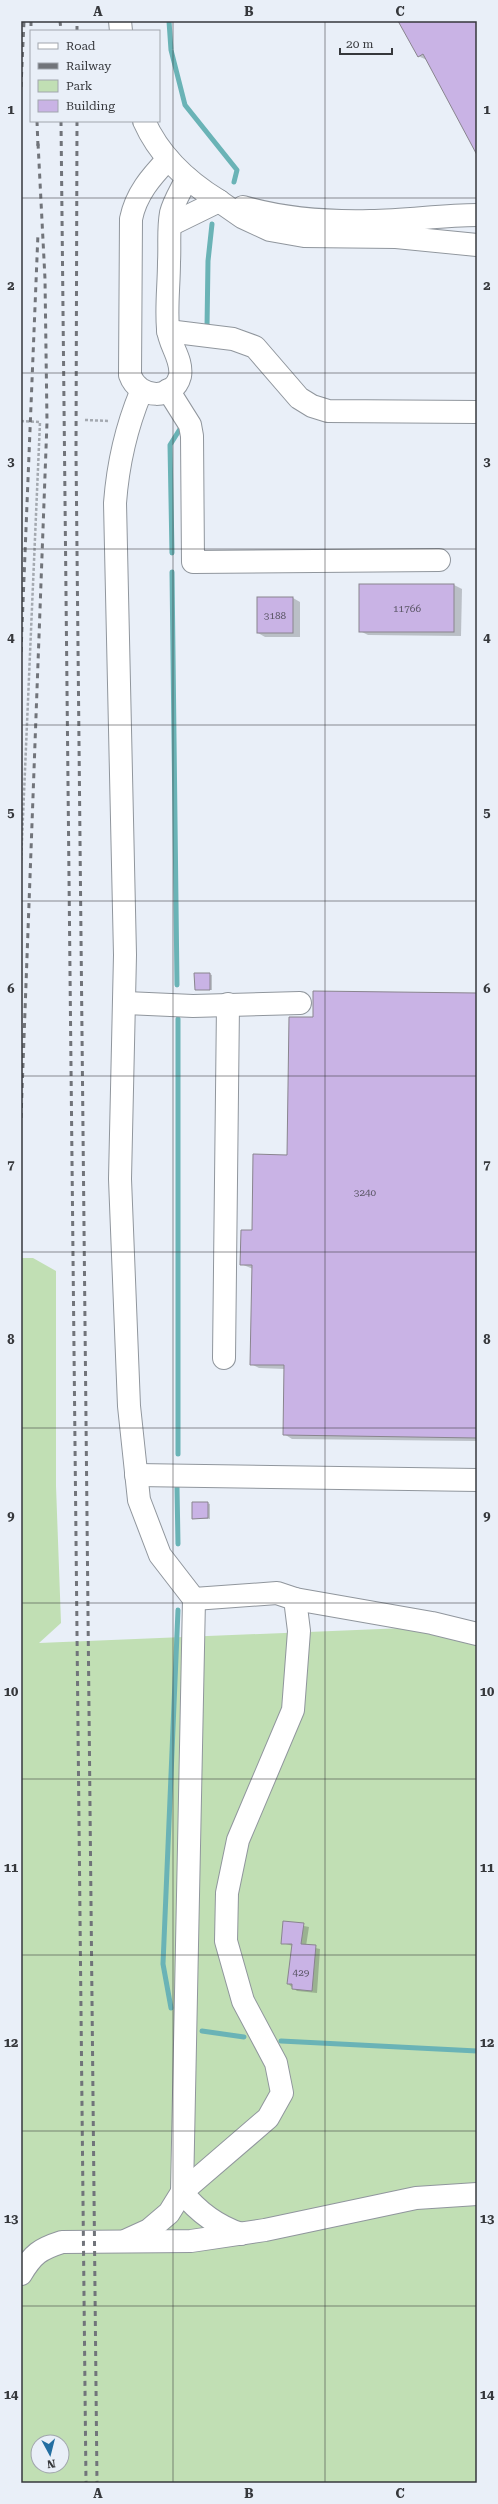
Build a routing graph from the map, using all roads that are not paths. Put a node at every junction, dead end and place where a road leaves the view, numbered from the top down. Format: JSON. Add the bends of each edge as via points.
{"nodes":[{"id":1,"x":145,"y":122,"type":"edge"},
{"id":2,"x":168,"y":158,"type":"junction"},
{"id":3,"x":187,"y":178,"type":"junction"},
{"id":4,"x":219,"y":201,"type":"junction"},
{"id":5,"x":477,"y":215,"type":"edge"},
{"id":6,"x":170,"y":224,"type":"junction"},
{"id":7,"x":477,"y":244,"type":"edge"},
{"id":8,"x":168,"y":331,"type":"junction"},
{"id":9,"x":168,"y":390,"type":"junction"},
{"id":10,"x":141,"y":392,"type":"junction"},
{"id":11,"x":477,"y":412,"type":"edge"},
{"id":12,"x":439,"y":560,"type":"dead end"},
{"id":13,"x":126,"y":1003,"type":"junction"},
{"id":14,"x":300,"y":1003,"type":"dead end"},
{"id":15,"x":228,"y":1004,"type":"junction"},
{"id":16,"x":224,"y":1358,"type":"dead end"},
{"id":17,"x":136,"y":1475,"type":"junction"},
{"id":18,"x":477,"y":1480,"type":"edge"},
{"id":19,"x":295,"y":1599,"type":"junction"},
{"id":20,"x":194,"y":1600,"type":"junction"},
{"id":21,"x":477,"y":1634,"type":"edge"},
{"id":22,"x":182,"y":2192,"type":"junction"},
{"id":23,"x":477,"y":2194,"type":"edge"},
{"id":24,"x":241,"y":2234,"type":"junction"},
{"id":25,"x":127,"y":2240,"type":"junction"},
{"id":26,"x":21,"y":2274,"type":"edge"}],
"edges":[{"from":1,"to":2,"type":"main road"},
{"from":2,"to":3,"type":"main road"},
{"from":2,"to":10,"type":"main road","via":[[134,203],[131,219],[130,375],[132,383]]},
{"from":3,"to":4,"type":"main road"},
{"from":3,"to":6,"type":"main road","via":[[174,202]]},
{"from":4,"to":5,"type":"main road","via":[[258,211],[332,221],[371,222]]},
{"from":4,"to":6,"type":"main road"},
{"from":4,"to":7,"type":"main road","via":[[242,218],[270,230],[304,236],[396,237]]},
{"from":6,"to":8,"type":"main road"},
{"from":8,"to":9,"type":"main road","via":[[179,360],[180,376]]},
{"from":8,"to":11,"type":"main road","via":[[233,339],[255,347],[299,398],[328,411]]},
{"from":9,"to":10,"type":"main road","via":[[154,394]]},
{"from":9,"to":12,"type":"main road","via":[[190,425],[192,436],[193,562]]},
{"from":10,"to":13,"type":"main road","via":[[129,421],[120,456],[115,502]]},
{"from":13,"to":15,"type":"main road"},
{"from":13,"to":17,"type":"main road","via":[[120,1178],[129,1406]]},
{"from":14,"to":15,"type":"main road"},
{"from":15,"to":16,"type":"main road"},
{"from":17,"to":18,"type":"main road"},
{"from":17,"to":20,"type":"main road","via":[[139,1500],[160,1555]]},
{"from":19,"to":20,"type":"main road","via":[[277,1593]]},
{"from":19,"to":21,"type":"main road","via":[[432,1623]]},
{"from":19,"to":22,"type":"main road","via":[[299,1632],[293,1710],[238,1840],[227,1900],[226,1941],[243,2001],[276,2063],[282,2092],[268,2118]]},
{"from":20,"to":22,"type":"main road"},
{"from":22,"to":24,"type":"main road","via":[[207,2217],[223,2228]]},
{"from":22,"to":25,"type":"main road","via":[[170,2213],[149,2230]]},
{"from":23,"to":24,"type":"main road","via":[[416,2198]]},
{"from":24,"to":25,"type":"main road","via":[[191,2242]]},
{"from":25,"to":26,"type":"main road","via":[[62,2242],[42,2248],[29,2260]]}]}
